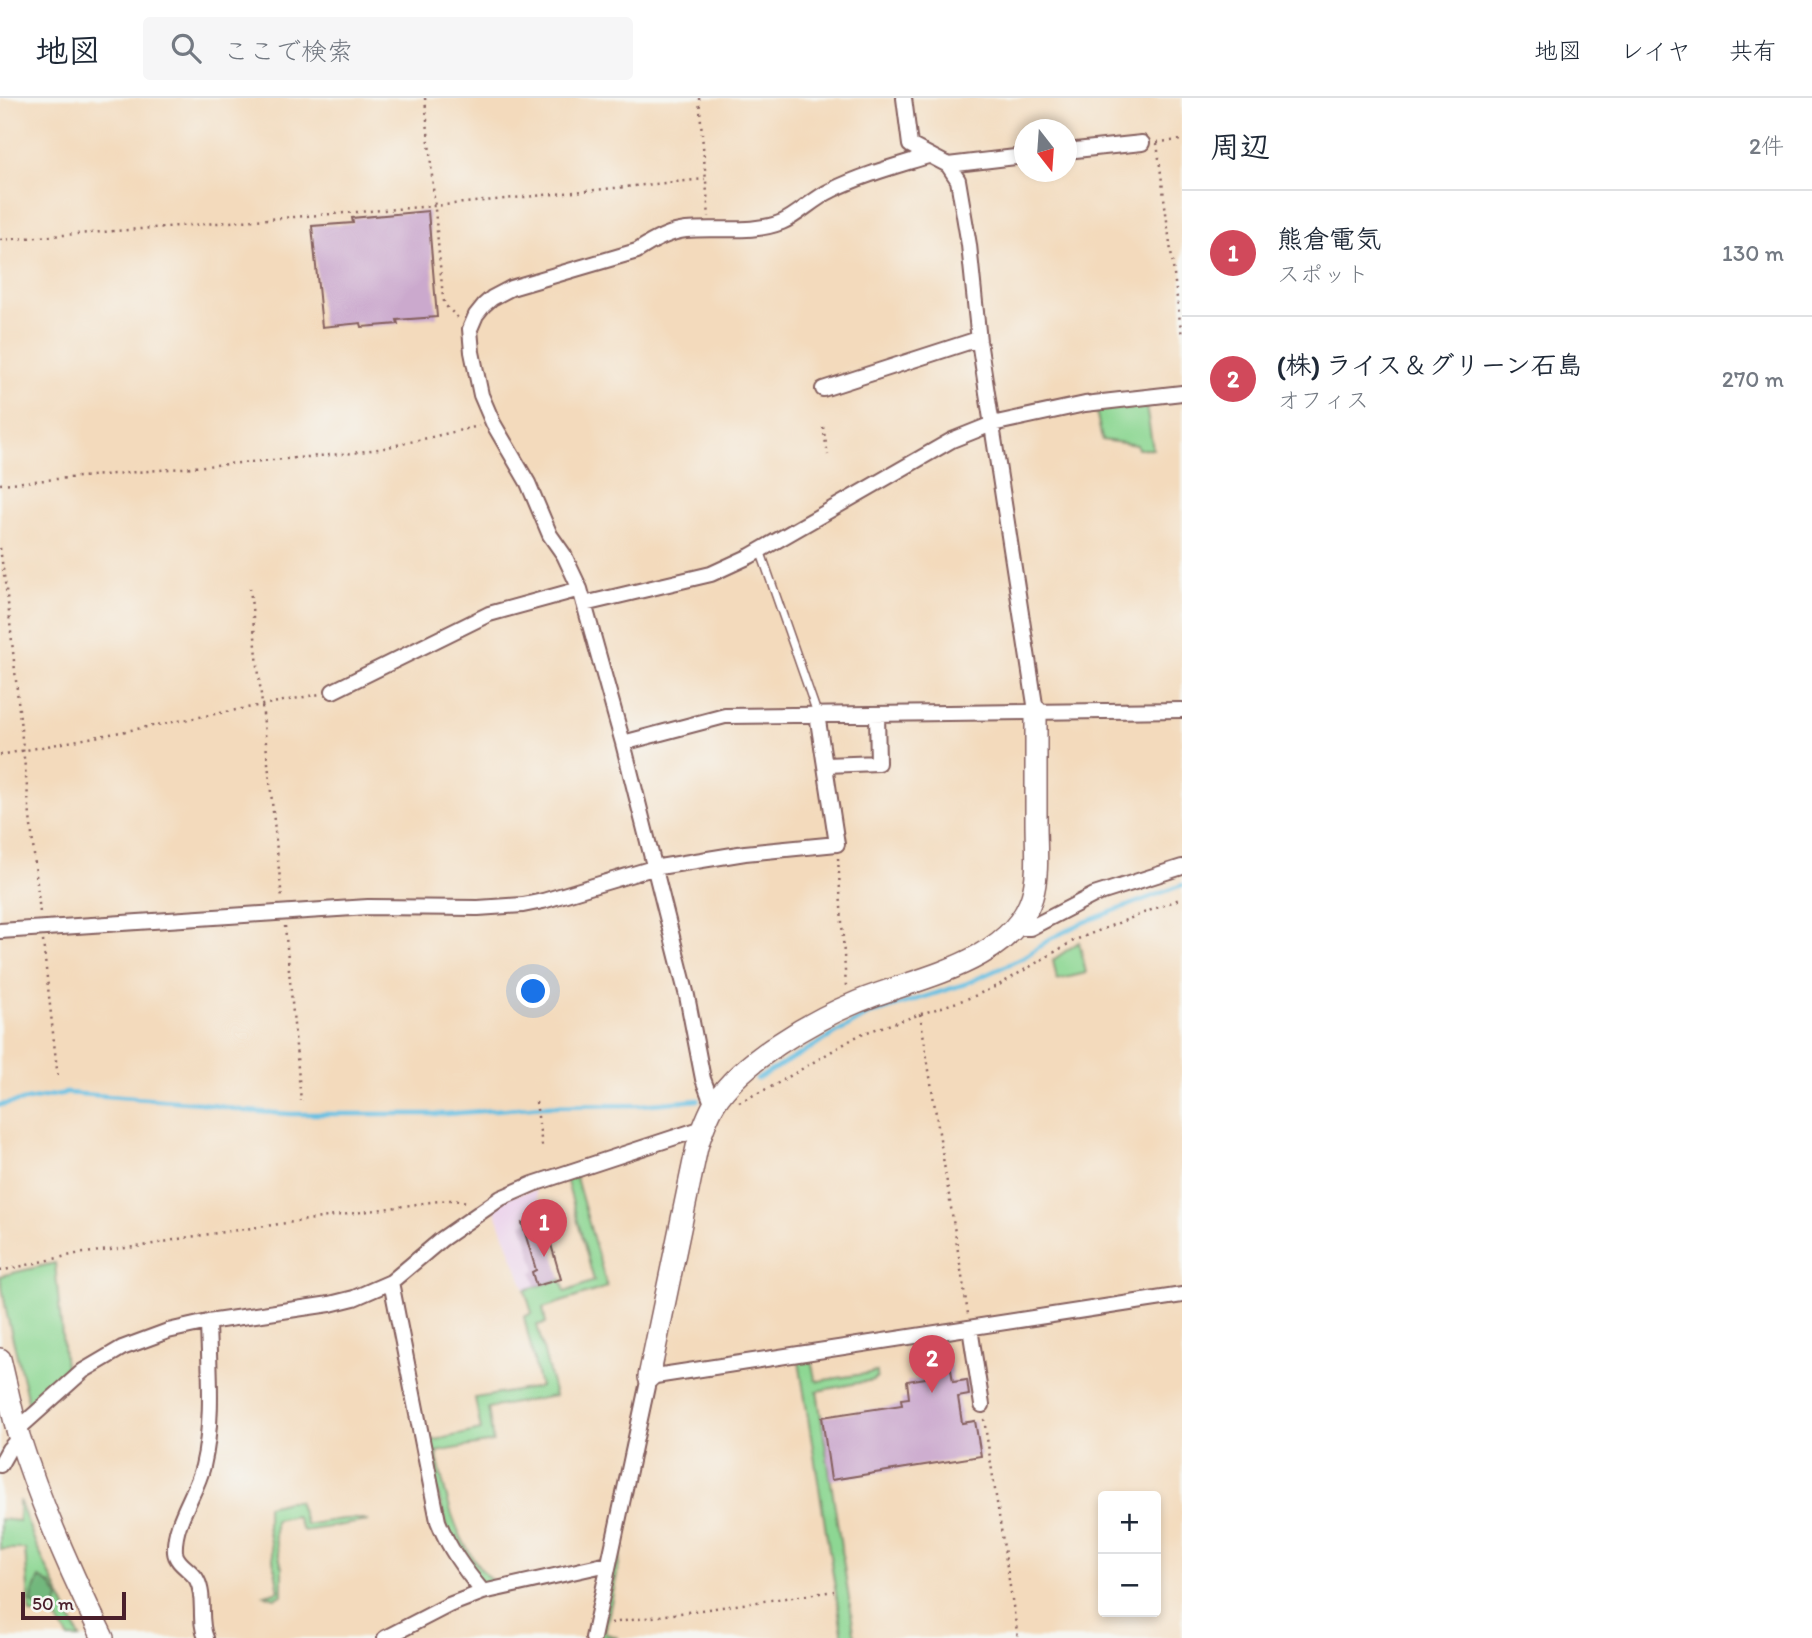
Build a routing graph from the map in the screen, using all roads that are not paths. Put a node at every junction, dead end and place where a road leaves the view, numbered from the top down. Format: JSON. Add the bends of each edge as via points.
{"nodes":[{"id":1,"x":904,"y":98,"type":"edge"},
{"id":2,"x":1149,"y":142,"type":"road end"},
{"id":3,"x":1077,"y":150,"type":"edge"},
{"id":4,"x":928,"y":156,"type":"junction"},
{"id":5,"x":1014,"y":157,"type":"edge"},
{"id":6,"x":948,"y":165,"type":"junction"},
{"id":7,"x":978,"y":339,"type":"junction"},
{"id":8,"x":823,"y":389,"type":"dead end"},
{"id":9,"x":1182,"y":393,"type":"edge"},
{"id":10,"x":992,"y":424,"type":"junction"},
{"id":11,"x":760,"y":550,"type":"junction"},
{"id":12,"x":580,"y":589,"type":"junction"},
{"id":13,"x":584,"y":604,"type":"junction"},
{"id":14,"x":333,"y":691,"type":"road end"},
{"id":15,"x":1182,"y":710,"type":"edge"},
{"id":16,"x":1036,"y":711,"type":"junction"},
{"id":17,"x":817,"y":714,"type":"junction"},
{"id":18,"x":877,"y":714,"type":"junction"},
{"id":19,"x":623,"y":743,"type":"junction"},
{"id":20,"x":826,"y":765,"type":"junction"},
{"id":21,"x":1182,"y":867,"type":"edge"},
{"id":22,"x":653,"y":868,"type":"junction"},
{"id":23,"x":1015,"y":928,"type":"junction"},
{"id":24,"x":0,"y":931,"type":"edge"},
{"id":25,"x":722,"y":1105,"type":"junction"},
{"id":26,"x":703,"y":1128,"type":"junction"},
{"id":27,"x":391,"y":1282,"type":"junction"},
{"id":28,"x":1182,"y":1295,"type":"edge"},
{"id":29,"x":208,"y":1322,"type":"junction"},
{"id":30,"x":971,"y":1328,"type":"junction"},
{"id":31,"x":0,"y":1359,"type":"edge"},
{"id":32,"x":649,"y":1377,"type":"junction"},
{"id":33,"x":982,"y":1405,"type":"road end"},
{"id":34,"x":19,"y":1433,"type":"junction"},
{"id":35,"x":0,"y":1465,"type":"edge"},
{"id":36,"x":608,"y":1564,"type":"junction"},
{"id":37,"x":483,"y":1592,"type":"junction"},
{"id":38,"x":103,"y":1638,"type":"edge"},
{"id":39,"x":206,"y":1638,"type":"edge"},
{"id":40,"x":385,"y":1638,"type":"edge"},
{"id":41,"x":593,"y":1638,"type":"edge"}],
"edges":[{"from":1,"to":4,"type":"street","via":[[908,141]]},
{"from":2,"to":3,"type":"street"},
{"from":4,"to":6,"type":"street"},
{"from":4,"to":12,"type":"street","via":[[857,178],[811,201],[783,222],[755,228],[679,231],[637,251],[511,288],[484,305],[470,329],[481,394]]},
{"from":5,"to":6,"type":"street"},
{"from":6,"to":7,"type":"street","via":[[958,180]]},
{"from":7,"to":8,"type":"street"},
{"from":7,"to":10,"type":"street"},
{"from":9,"to":10,"type":"street","via":[[1085,404]]},
{"from":10,"to":11,"type":"street","via":[[952,440]]},
{"from":10,"to":16,"type":"street"},
{"from":11,"to":13,"type":"street","via":[[711,574]]},
{"from":11,"to":17,"type":"lane"},
{"from":12,"to":13,"type":"street"},
{"from":12,"to":14,"type":"street","via":[[489,614]]},
{"from":13,"to":19,"type":"street"},
{"from":15,"to":16,"type":"street"},
{"from":16,"to":18,"type":"street"},
{"from":16,"to":23,"type":"street","via":[[1036,873],[1032,897]]},
{"from":17,"to":18,"type":"street"},
{"from":17,"to":19,"type":"street","via":[[725,716]]},
{"from":17,"to":20,"type":"street"},
{"from":18,"to":20,"type":"street","via":[[878,763]]},
{"from":19,"to":22,"type":"street"},
{"from":20,"to":22,"type":"street","via":[[837,844]]},
{"from":21,"to":23,"type":"street","via":[[1094,895],[1030,929]]},
{"from":22,"to":24,"type":"street","via":[[523,905],[284,911]]},
{"from":22,"to":25,"type":"street","via":[[704,1079]]},
{"from":23,"to":25,"type":"street","via":[[983,955],[816,1021],[750,1065],[734,1080]]},
{"from":25,"to":26,"type":"street"},
{"from":26,"to":27,"type":"street","via":[[523,1188],[483,1209]]},
{"from":26,"to":32,"type":"street"},
{"from":27,"to":29,"type":"street","via":[[330,1304]]},
{"from":27,"to":37,"type":"street","via":[[438,1521],[456,1559]]},
{"from":28,"to":30,"type":"street"},
{"from":29,"to":34,"type":"street","via":[[168,1331],[101,1359],[64,1387]]},
{"from":29,"to":39,"type":"street","via":[[206,1450],[177,1534],[175,1555],[200,1586]]},
{"from":30,"to":32,"type":"street"},
{"from":30,"to":33,"type":"street"},
{"from":31,"to":34,"type":"street"},
{"from":32,"to":36,"type":"street"},
{"from":34,"to":35,"type":"street"},
{"from":34,"to":38,"type":"street","via":[[55,1534]]},
{"from":36,"to":37,"type":"street"},
{"from":36,"to":41,"type":"street"},
{"from":37,"to":40,"type":"street"}]}
